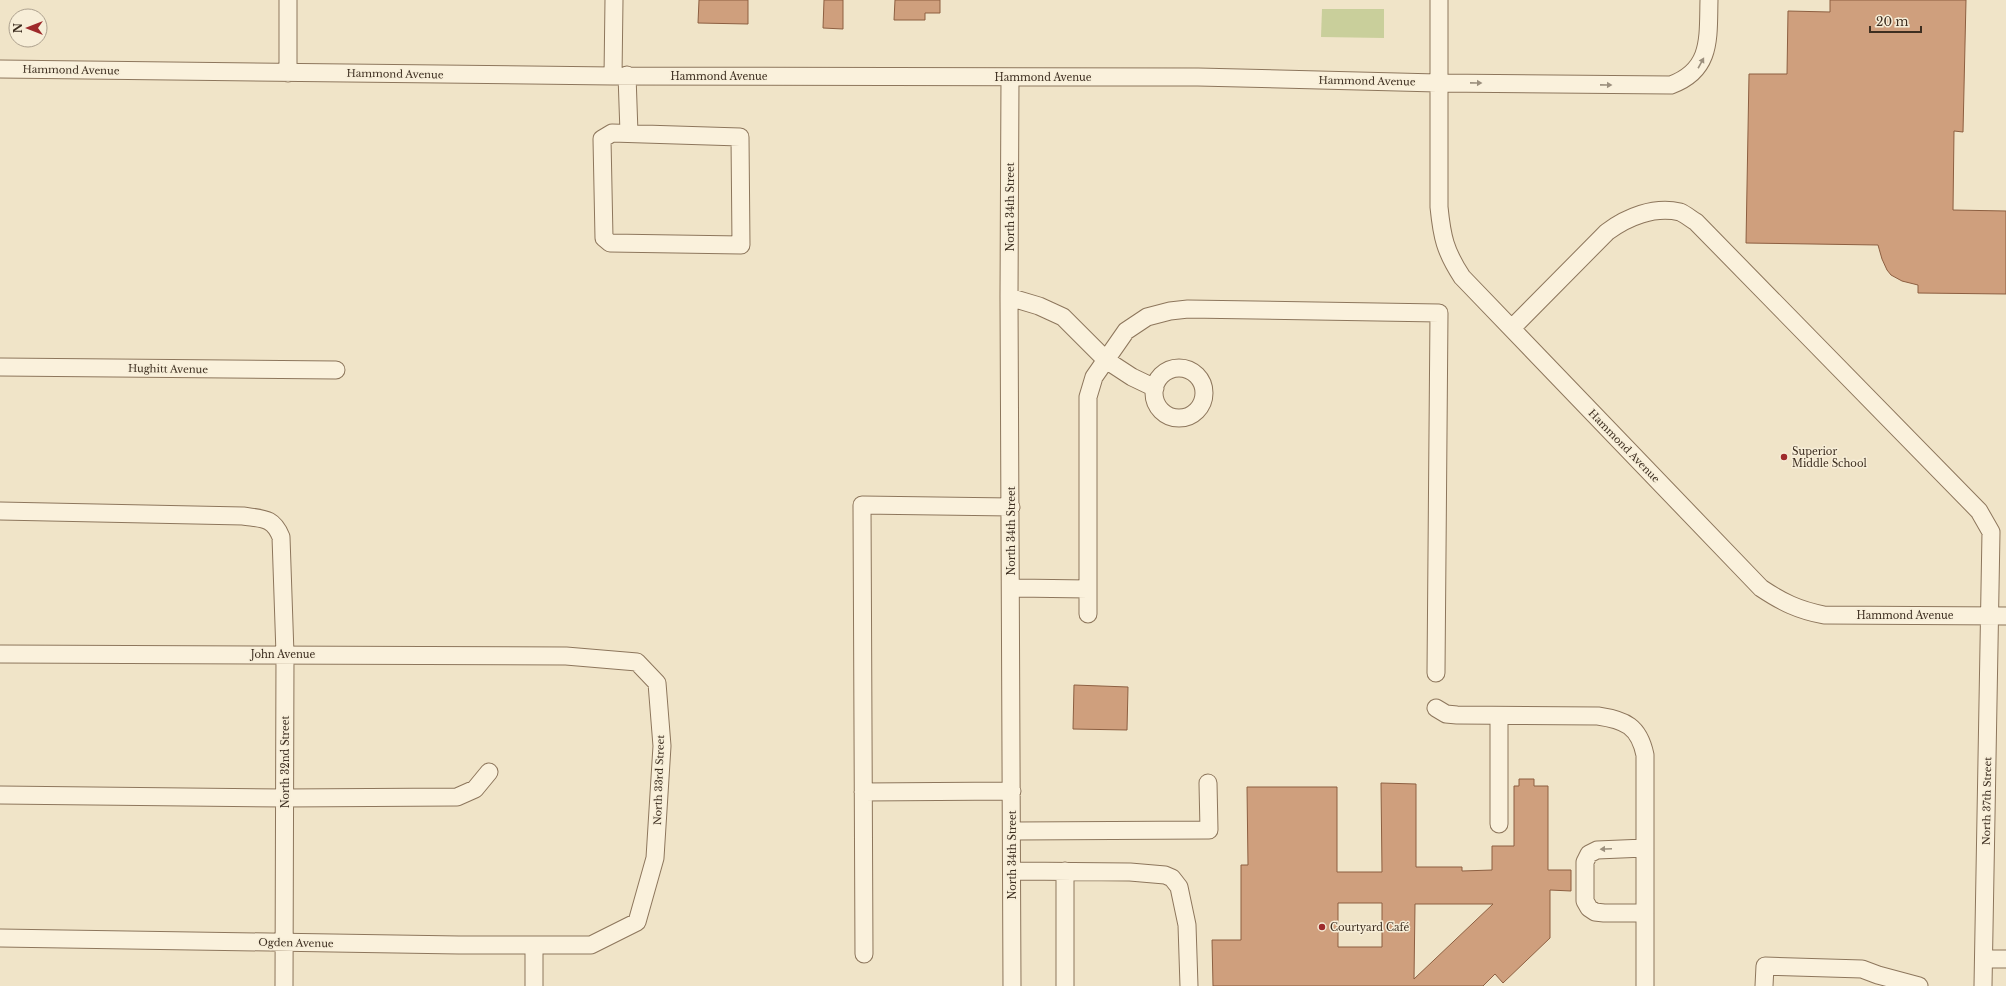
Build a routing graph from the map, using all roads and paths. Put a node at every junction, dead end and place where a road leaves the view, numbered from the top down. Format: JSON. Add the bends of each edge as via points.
{"nodes":[{"id":1,"x":288,"y":0,"type":"edge"},
{"id":2,"x":614,"y":0,"type":"edge"},
{"id":3,"x":1438,"y":0,"type":"edge"},
{"id":4,"x":1709,"y":0,"type":"edge"},
{"id":5,"x":0,"y":69,"type":"edge"},
{"id":6,"x":288,"y":73,"type":"junction"},
{"id":7,"x":620,"y":75,"type":"junction"},
{"id":8,"x":1010,"y":77,"type":"junction"},
{"id":9,"x":1437,"y":83,"type":"junction"},
{"id":10,"x":629,"y":133,"type":"junction"},
{"id":11,"x":1009,"y":297,"type":"junction"},
{"id":12,"x":1512,"y":328,"type":"junction"},
{"id":13,"x":1106,"y":360,"type":"junction"},
{"id":14,"x":0,"y":367,"type":"edge"},
{"id":15,"x":336,"y":370,"type":"dead end"},
{"id":16,"x":1155,"y":388,"type":"dead end"},
{"id":17,"x":1011,"y":507,"type":"junction"},
{"id":18,"x":0,"y":511,"type":"edge"},
{"id":19,"x":1011,"y":588,"type":"junction"},
{"id":20,"x":1088,"y":589,"type":"junction"},
{"id":21,"x":1088,"y":614,"type":"dead end"},
{"id":22,"x":1998,"y":616,"type":"edge"},
{"id":23,"x":0,"y":654,"type":"edge"},
{"id":24,"x":285,"y":654,"type":"junction"},
{"id":25,"x":566,"y":656,"type":"joint"},
{"id":26,"x":1436,"y":673,"type":"dead end"},
{"id":27,"x":1436,"y":708,"type":"dead end"},
{"id":28,"x":1499,"y":716,"type":"junction"},
{"id":29,"x":489,"y":772,"type":"dead end"},
{"id":30,"x":1208,"y":783,"type":"dead end"},
{"id":31,"x":1012,"y":791,"type":"junction"},
{"id":32,"x":863,"y":792,"type":"junction"},
{"id":33,"x":0,"y":795,"type":"edge"},
{"id":34,"x":284,"y":798,"type":"junction"},
{"id":35,"x":1499,"y":824,"type":"dead end"},
{"id":36,"x":1012,"y":831,"type":"junction"},
{"id":37,"x":1645,"y":848,"type":"junction"},
{"id":38,"x":1012,"y":871,"type":"junction"},
{"id":39,"x":1065,"y":871,"type":"junction"},
{"id":40,"x":1645,"y":913,"type":"junction"},
{"id":41,"x":0,"y":938,"type":"edge"},
{"id":42,"x":284,"y":943,"type":"junction"},
{"id":43,"x":534,"y":945,"type":"junction"},
{"id":44,"x":591,"y":945,"type":"joint"},
{"id":45,"x":864,"y":954,"type":"dead end"},
{"id":46,"x":1984,"y":959,"type":"junction"},
{"id":47,"x":2006,"y":959,"type":"edge"},
{"id":48,"x":1885,"y":982,"type":"edge"},
{"id":49,"x":284,"y":986,"type":"edge"},
{"id":50,"x":534,"y":986,"type":"edge"},
{"id":51,"x":1012,"y":986,"type":"edge"},
{"id":52,"x":1065,"y":986,"type":"edge"},
{"id":53,"x":1189,"y":986,"type":"edge"},
{"id":54,"x":1645,"y":986,"type":"edge"},
{"id":55,"x":1764,"y":986,"type":"edge"},
{"id":56,"x":1920,"y":986,"type":"edge"},
{"id":57,"x":1983,"y":986,"type":"edge"}],
"edges":[{"from":1,"to":6,"type":"street"},
{"from":2,"to":7,"type":"street"},
{"from":3,"to":9,"type":"street"},
{"from":9,"to":4,"type":"street","name":"Hammond Avenue","one_way":true,"via":[[1671,86],[1696,71],[1703,59],[1707,46]]},
{"from":5,"to":6,"type":"street","name":"Hammond Avenue"},
{"from":6,"to":7,"type":"street","name":"Hammond Avenue"},
{"from":7,"to":8,"type":"street","name":"Hammond Avenue"},
{"from":7,"to":10,"type":"street"},
{"from":8,"to":9,"type":"street","name":"Hammond Avenue","via":[[1198,77]]},
{"from":8,"to":11,"type":"street","name":"North 34th Street"},
{"from":9,"to":12,"type":"street","name":"Hammond Avenue","via":[[1439,207],[1442,236],[1449,257],[1462,277]]},
{"from":10,"to":10,"type":"street","via":[[740,137],[740,245],[610,243],[604,238],[602,139],[612,133]]},
{"from":11,"to":13,"type":"street","via":[[1063,317]]},
{"from":11,"to":17,"type":"street","name":"North 34th Street"},
{"from":12,"to":22,"type":"street","name":"Hammond Avenue","via":[[1761,588],[1784,603],[1824,615]]},
{"from":12,"to":22,"type":"street","name":"North 37th Street","via":[[1618,224],[1647,212],[1665,210],[1681,213],[1696,222],[1979,511],[1992,532]]},
{"from":13,"to":16,"type":"street"},
{"from":13,"to":20,"type":"street","via":[[1094,377],[1088,397]]},
{"from":13,"to":26,"type":"street","via":[[1126,331],[1147,316],[1170,311],[1188,309],[1439,313]]},
{"from":14,"to":15,"type":"street","name":"Hughitt Avenue"},
{"from":17,"to":19,"type":"street","name":"North 34th Street"},
{"from":17,"to":32,"type":"street","via":[[862,505]]},
{"from":18,"to":24,"type":"street","name":"North 32nd Street","via":[[243,516],[268,520],[277,527],[281,538]]},
{"from":19,"to":20,"type":"street"},
{"from":19,"to":31,"type":"street","name":"North 34th Street"},
{"from":20,"to":21,"type":"street"},
{"from":22,"to":46,"type":"street","name":"North 37th Street"},
{"from":23,"to":24,"type":"street","name":"John Avenue"},
{"from":24,"to":25,"type":"street","name":"John Avenue"},
{"from":24,"to":34,"type":"street","name":"North 32nd Street"},
{"from":25,"to":44,"type":"street","name":"North 33rd Street","via":[[637,662],[657,683],[658,691],[662,746],[655,858],[637,922]]},
{"from":27,"to":28,"type":"street","via":[[1450,715]]},
{"from":28,"to":35,"type":"street"},
{"from":28,"to":37,"type":"street","via":[[1598,716],[1615,718],[1636,730],[1645,755]]},
{"from":29,"to":34,"type":"street","via":[[474,789],[457,797]]},
{"from":30,"to":36,"type":"street","via":[[1209,830]]},
{"from":31,"to":32,"type":"street"},
{"from":31,"to":36,"type":"street","name":"North 34th Street"},
{"from":32,"to":45,"type":"street"},
{"from":33,"to":34,"type":"street"},
{"from":34,"to":42,"type":"street","name":"North 32nd Street"},
{"from":36,"to":38,"type":"street","name":"North 34th Street"},
{"from":37,"to":40,"type":"street"},
{"from":37,"to":40,"type":"street","one_way":true,"via":[[1597,850],[1589,854],[1585,862],[1585,901],[1589,908],[1604,913]]},
{"from":38,"to":39,"type":"street"},
{"from":38,"to":51,"type":"street","name":"North 34th Street"},
{"from":39,"to":52,"type":"street"},
{"from":39,"to":53,"type":"street","via":[[1130,872],[1172,878],[1179,887],[1187,925]]},
{"from":40,"to":54,"type":"street"},
{"from":41,"to":42,"type":"street","name":"Ogden Avenue"},
{"from":42,"to":43,"type":"street","name":"Ogden Avenue"},
{"from":42,"to":49,"type":"street","name":"North 32nd Street"},
{"from":43,"to":44,"type":"street","name":"Ogden Avenue"},
{"from":43,"to":50,"type":"street"},
{"from":46,"to":47,"type":"street"},
{"from":46,"to":57,"type":"street","name":"North 37th Street"},
{"from":48,"to":55,"type":"street","via":[[1862,969],[1764,966]]},
{"from":48,"to":56,"type":"street"}]}
